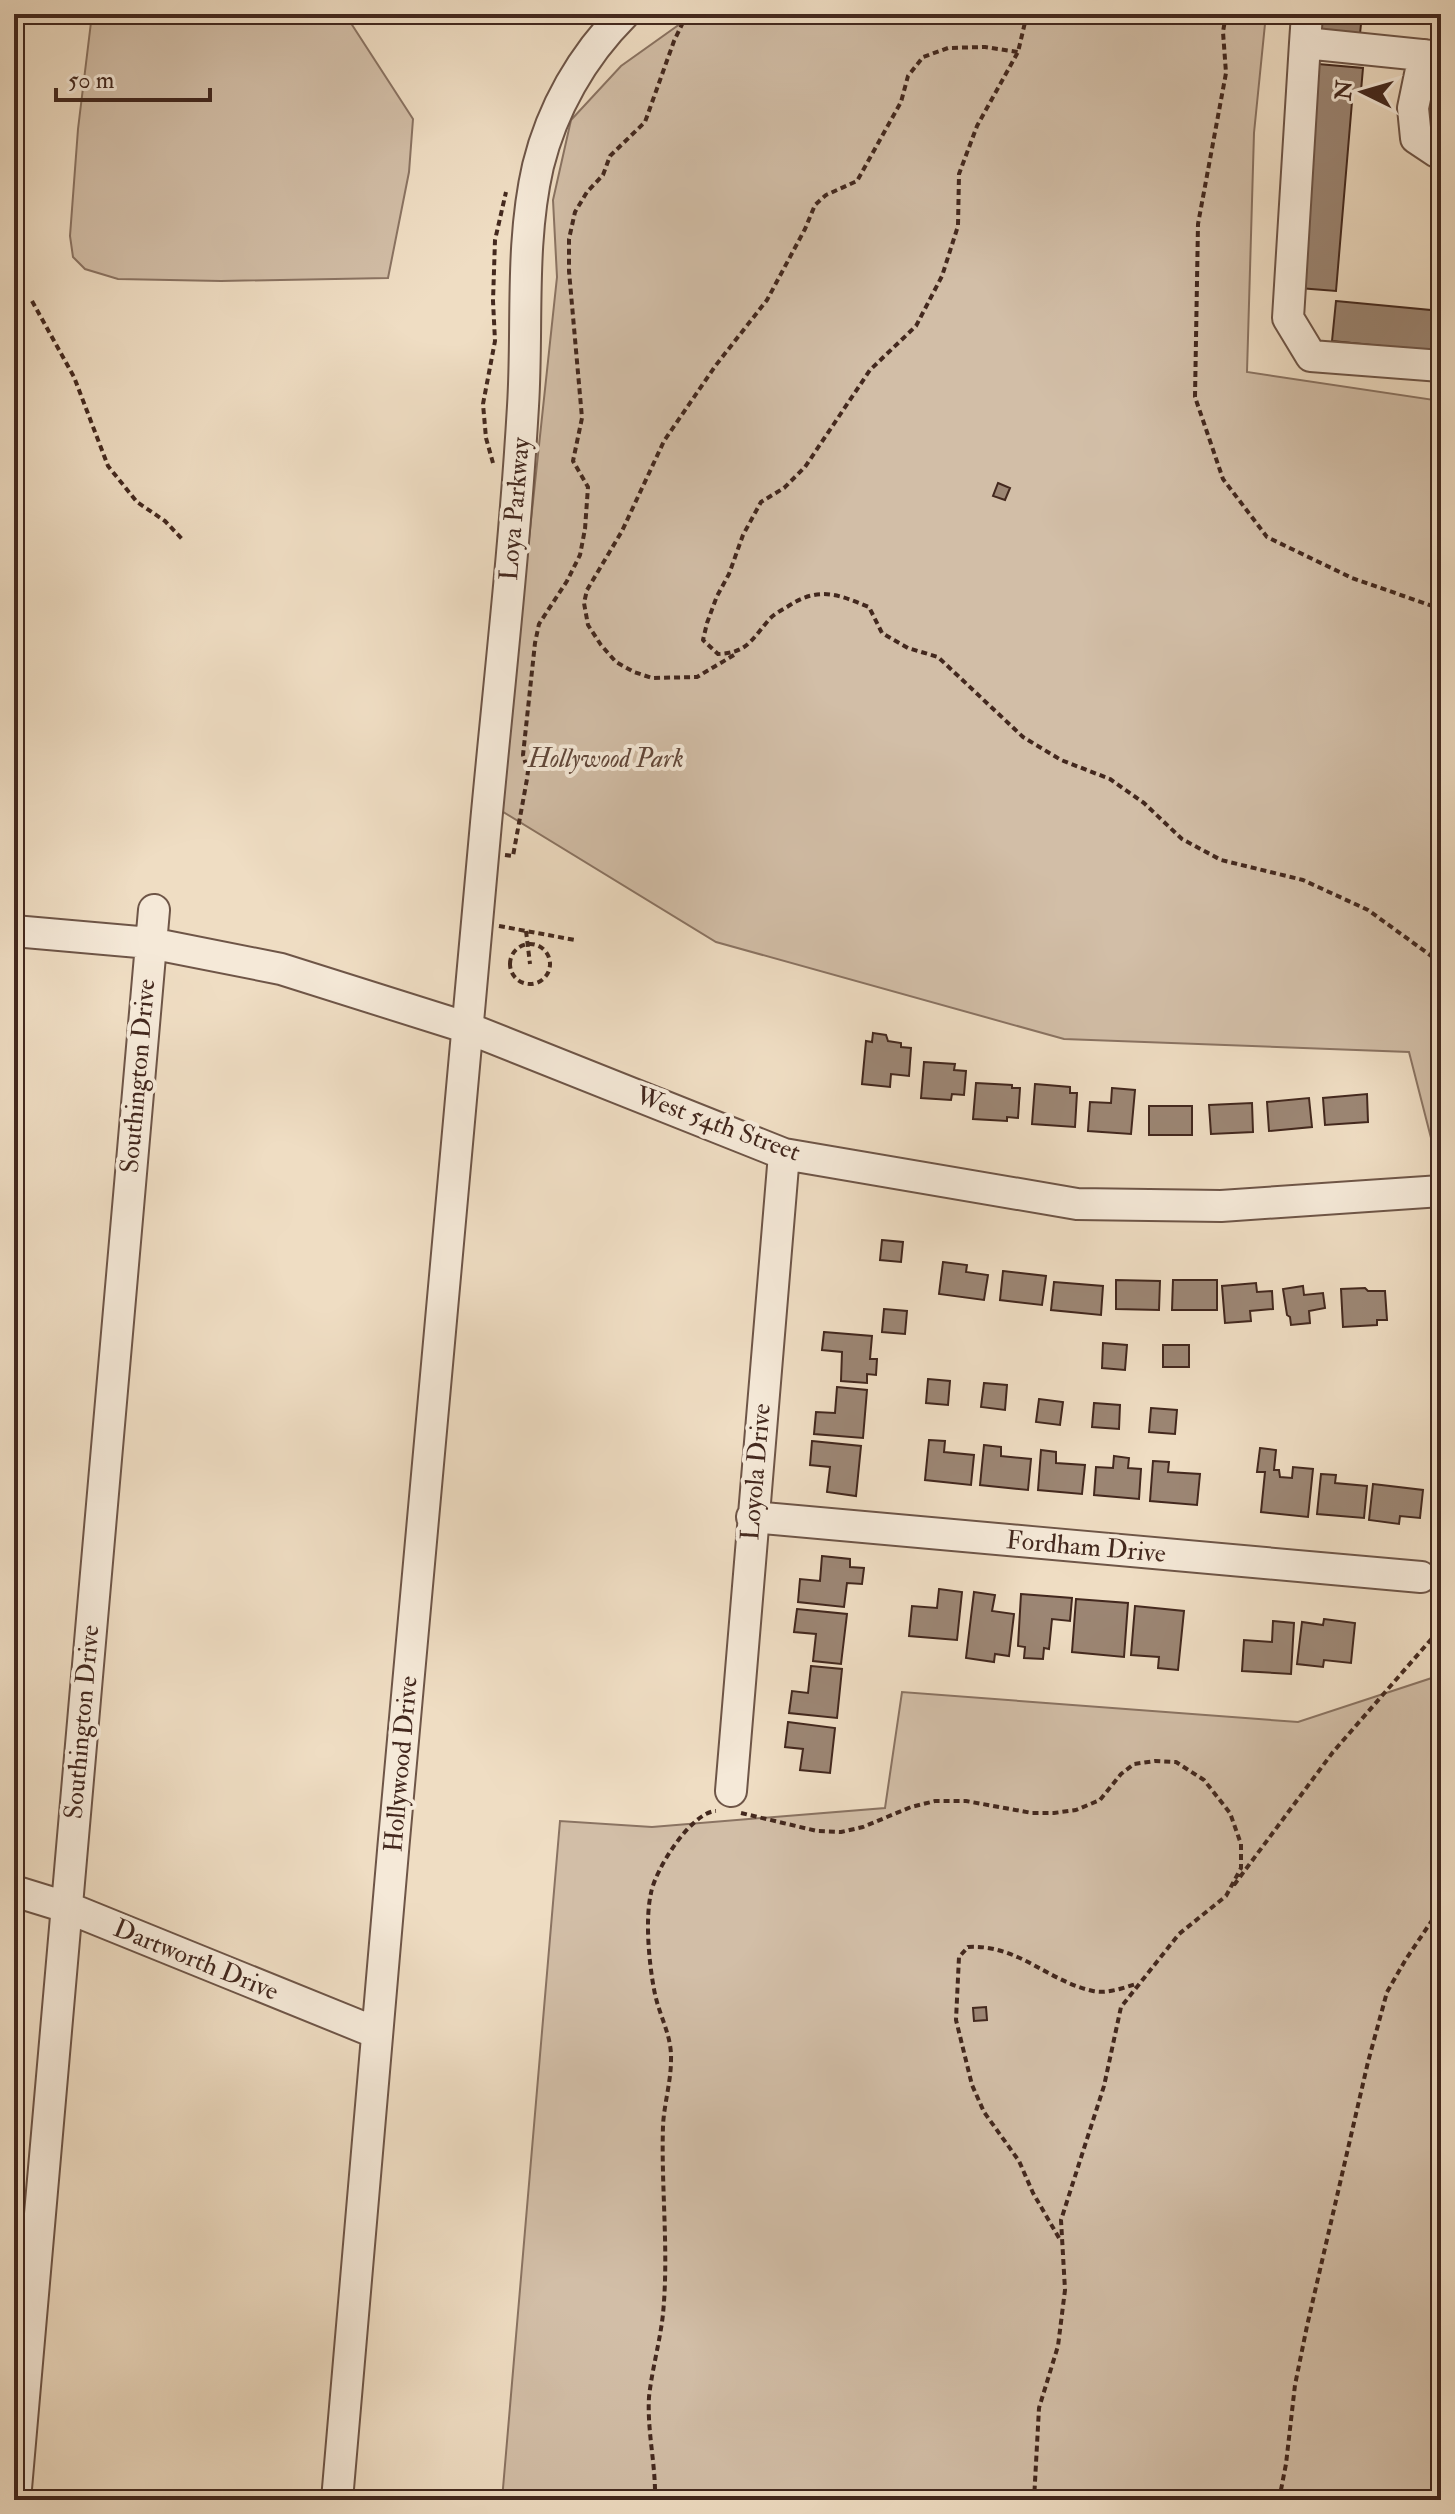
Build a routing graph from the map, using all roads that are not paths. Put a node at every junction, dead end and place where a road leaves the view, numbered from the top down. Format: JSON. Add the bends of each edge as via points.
{"nodes":[{"id":1,"x":624,"y":14,"type":"edge"},
{"id":2,"x":1306,"y":29,"type":"edge"},
{"id":3,"x":1432,"y":56,"type":"edge"},
{"id":4,"x":1441,"y":152,"type":"edge"},
{"id":5,"x":1441,"y":366,"type":"edge"},
{"id":6,"x":154,"y":910,"type":"dead end"},
{"id":7,"x":14,"y":931,"type":"edge"},
{"id":8,"x":150,"y":943,"type":"junction"},
{"id":9,"x":465,"y":1027,"type":"junction"},
{"id":10,"x":784,"y":1154,"type":"junction"},
{"id":11,"x":1441,"y":1191,"type":"edge"},
{"id":12,"x":752,"y":1517,"type":"junction"},
{"id":13,"x":1421,"y":1577,"type":"dead end"},
{"id":14,"x":727,"y":1805,"type":"road end"},
{"id":15,"x":14,"y":1891,"type":"edge"},
{"id":16,"x":66,"y":1907,"type":"junction"},
{"id":17,"x":377,"y":2033,"type":"junction"},
{"id":18,"x":15,"y":2500,"type":"edge"},
{"id":19,"x":337,"y":2500,"type":"edge"}],
"edges":[{"from":1,"to":9,"type":"street","name":"Loya Parkway","via":[[592,52],[560,104],[533,197],[521,434]]},
{"from":2,"to":3,"type":"street"},
{"from":2,"to":5,"type":"street","via":[[1288,318],[1311,356]]},
{"from":3,"to":4,"type":"street","via":[[1413,108],[1416,138]]},
{"from":6,"to":8,"type":"street","name":"Southington Drive"},
{"from":7,"to":8,"type":"street","name":"West 54th Street"},
{"from":8,"to":9,"type":"street","name":"West 54th Street","via":[[281,969]]},
{"from":8,"to":16,"type":"street","name":"Southington Drive"},
{"from":9,"to":10,"type":"street","name":"West 54th Street"},
{"from":9,"to":17,"type":"street","name":"Hollywood Drive"},
{"from":10,"to":11,"type":"street","name":"West 54th Street","via":[[1077,1204],[1221,1206]]},
{"from":10,"to":12,"type":"street","name":"Loyola Drive"},
{"from":12,"to":13,"type":"street","name":"Fordham Drive"},
{"from":12,"to":14,"type":"street","name":"Loyola Drive"},
{"from":15,"to":16,"type":"street","name":"Dartworth Drive"},
{"from":16,"to":17,"type":"street","name":"Dartworth Drive"},
{"from":16,"to":18,"type":"street","name":"Southington Drive"},
{"from":17,"to":19,"type":"street","name":"Hollywood Drive"}]}
